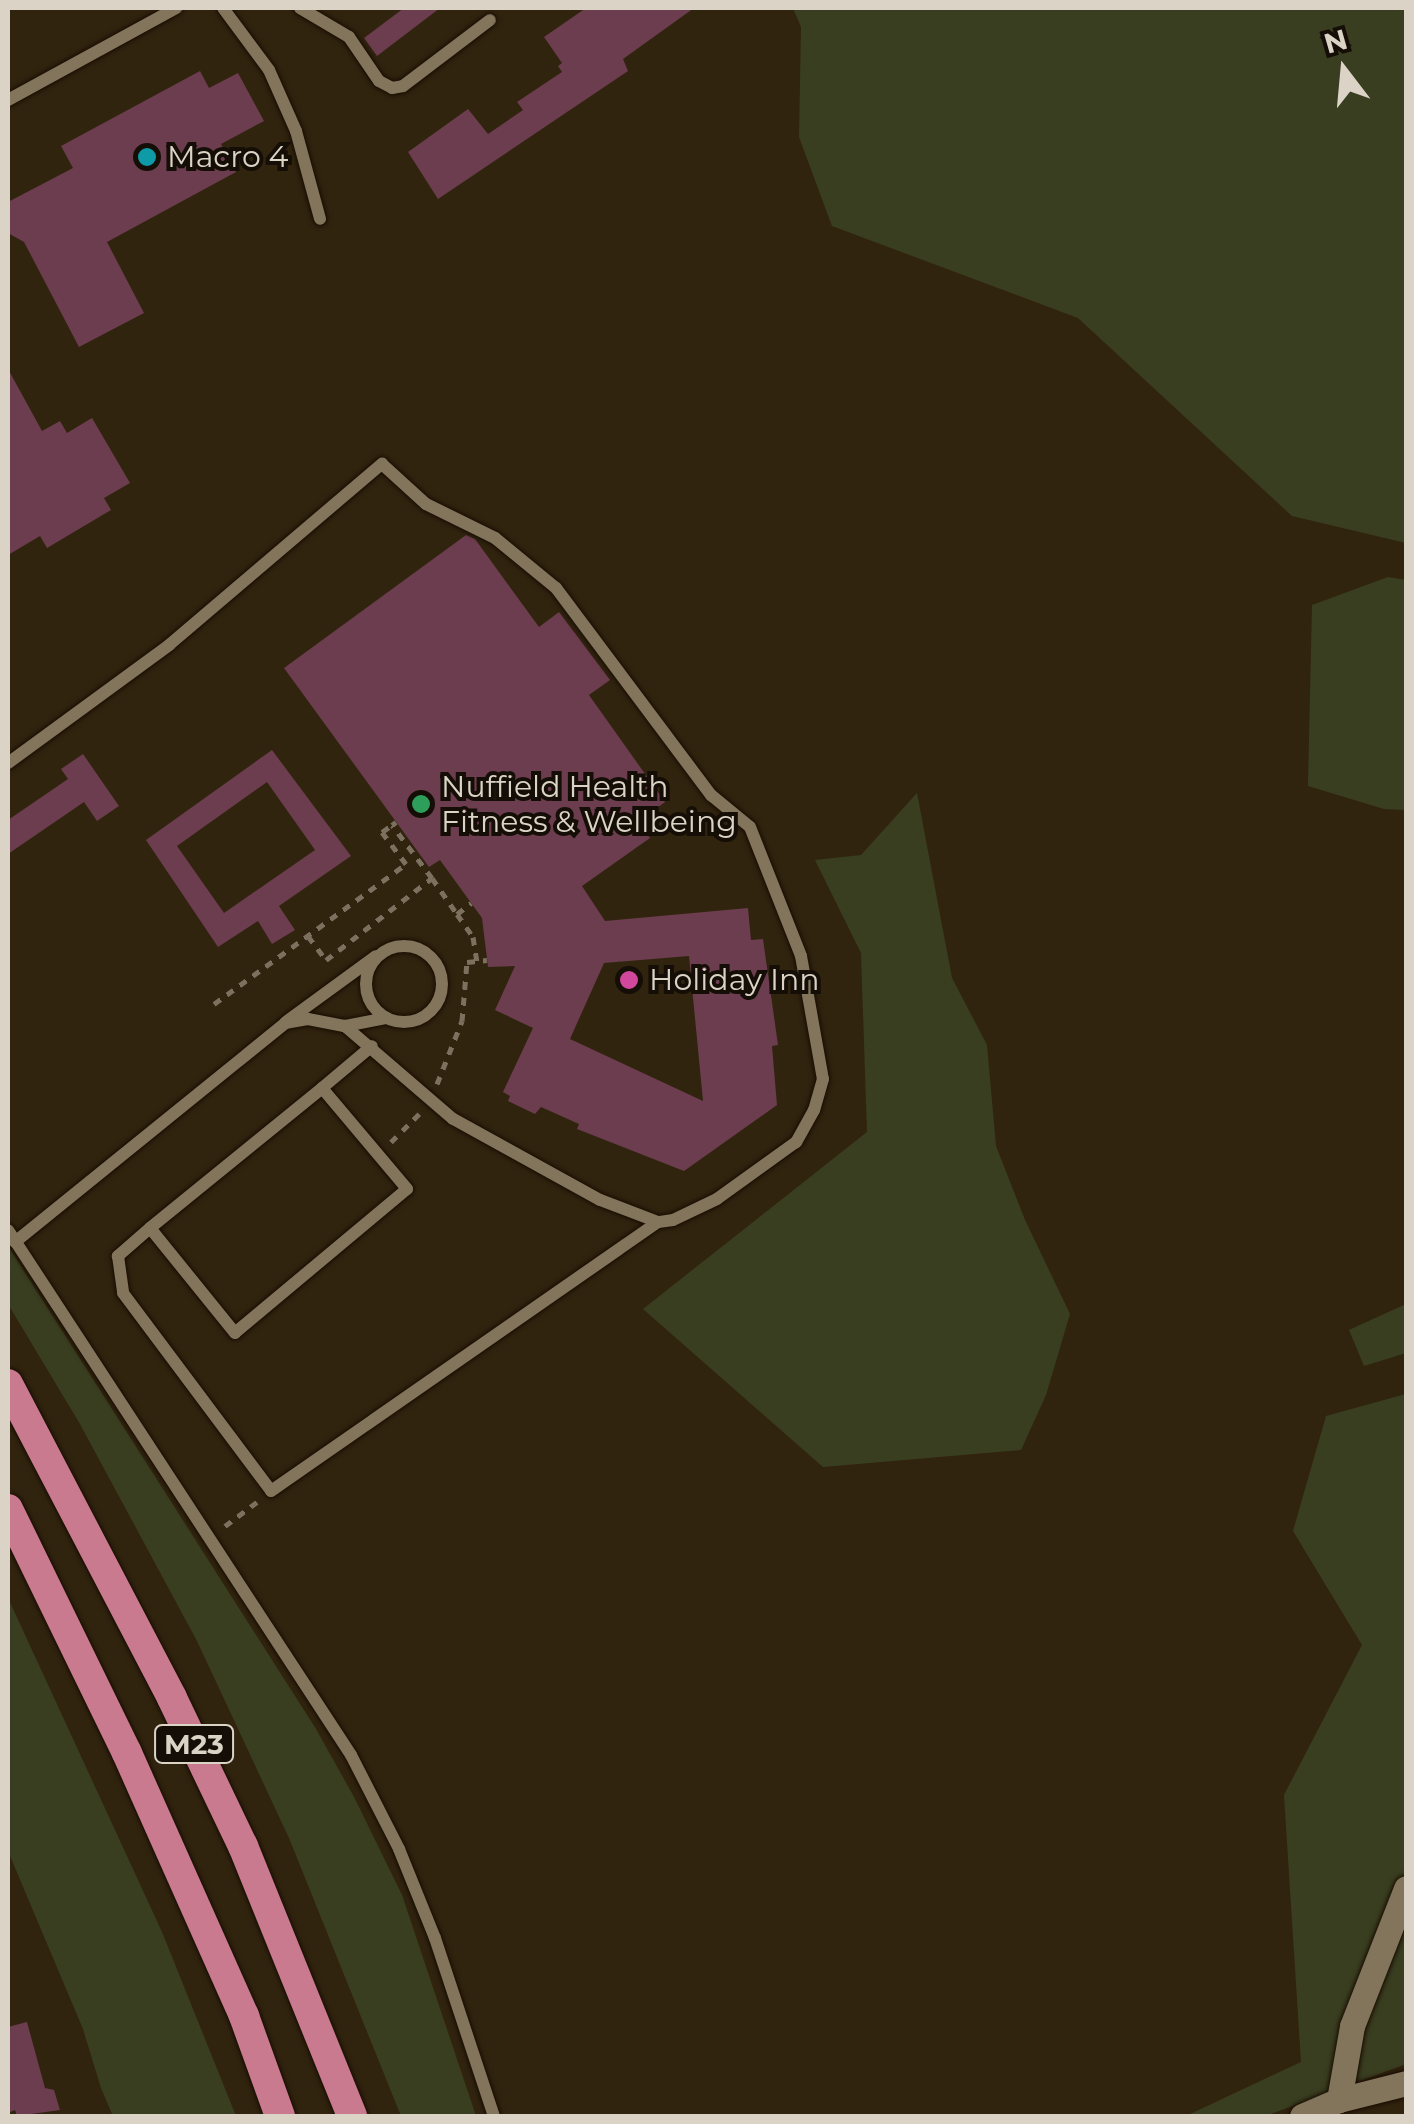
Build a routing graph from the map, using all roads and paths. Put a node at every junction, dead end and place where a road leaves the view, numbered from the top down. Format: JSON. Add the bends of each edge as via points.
{"nodes":[{"id":1,"x":176,"y":8,"type":"edge"},
{"id":2,"x":223,"y":8,"type":"edge"},
{"id":3,"x":300,"y":8,"type":"edge"},
{"id":4,"x":490,"y":20,"type":"dead end"},
{"id":5,"x":8,"y":100,"type":"edge"},
{"id":6,"x":320,"y":219,"type":"dead end"},
{"id":7,"x":8,"y":764,"type":"edge"},
{"id":8,"x":432,"y":878,"type":"junction"},
{"id":9,"x":471,"y":904,"type":"dead end"},
{"id":10,"x":458,"y":914,"type":"junction"},
{"id":11,"x":308,"y":936,"type":"junction"},
{"id":12,"x":381,"y":953,"type":"junction"},
{"id":13,"x":326,"y":960,"type":"junction"},
{"id":14,"x":487,"y":960,"type":"dead end"},
{"id":15,"x":477,"y":962,"type":"junction"},
{"id":16,"x":340,"y":979,"type":"junction"},
{"id":17,"x":214,"y":1004,"type":"dead end"},
{"id":18,"x":386,"y":1018,"type":"junction"},
{"id":19,"x":285,"y":1023,"type":"junction"},
{"id":20,"x":345,"y":1026,"type":"junction"},
{"id":21,"x":372,"y":1046,"type":"junction"},
{"id":22,"x":322,"y":1088,"type":"junction"},
{"id":23,"x":430,"y":1098,"type":"junction"},
{"id":24,"x":378,"y":1154,"type":"junction"},
{"id":25,"x":658,"y":1222,"type":"junction"},
{"id":26,"x":150,"y":1228,"type":"junction"},
{"id":27,"x":12,"y":1236,"type":"edge"},
{"id":28,"x":8,"y":1384,"type":"edge"},
{"id":29,"x":271,"y":1491,"type":"junction"},
{"id":30,"x":8,"y":1509,"type":"edge"},
{"id":31,"x":210,"y":1538,"type":"junction"},
{"id":32,"x":1406,"y":1888,"type":"edge"},
{"id":33,"x":1406,"y":2082,"type":"edge"},
{"id":34,"x":1340,"y":2100,"type":"junction"},
{"id":35,"x":280,"y":2116,"type":"edge"},
{"id":36,"x":352,"y":2116,"type":"edge"},
{"id":37,"x":494,"y":2116,"type":"edge"},
{"id":38,"x":1302,"y":2116,"type":"edge"}],
"edges":[{"from":1,"to":5,"type":"lane"},
{"from":2,"to":6,"type":"lane","via":[[269,70],[296,131]]},
{"from":3,"to":4,"type":"lane","via":[[349,38],[379,81],[392,88]]},
{"from":7,"to":25,"type":"lane","via":[[169,645],[382,464],[426,504],[496,538],[556,588],[711,796],[750,826],[801,956],[823,1079],[814,1110],[796,1142],[767,1165],[718,1199]]},
{"from":8,"to":10,"type":"path"},
{"from":8,"to":11,"type":"path","via":[[394,824],[382,832],[406,864]]},
{"from":8,"to":13,"type":"path"},
{"from":9,"to":10,"type":"path"},
{"from":10,"to":15,"type":"path","via":[[473,937]]},
{"from":11,"to":13,"type":"path"},
{"from":11,"to":17,"type":"path"},
{"from":12,"to":16,"type":"lane"},
{"from":12,"to":18,"type":"lane","via":[[366,987]]},
{"from":12,"to":18,"type":"lane","via":[[418,948],[442,976],[432,1011],[411,1022]]},
{"from":13,"to":16,"type":"path"},
{"from":14,"to":15,"type":"path"},
{"from":15,"to":23,"type":"path","via":[[467,962],[462,1021]]},
{"from":16,"to":19,"type":"lane"},
{"from":18,"to":20,"type":"lane"},
{"from":19,"to":20,"type":"lane","via":[[308,1019]]},
{"from":19,"to":27,"type":"lane"},
{"from":20,"to":21,"type":"lane"},
{"from":21,"to":22,"type":"lane"},
{"from":21,"to":23,"type":"lane"},
{"from":22,"to":24,"type":"lane"},
{"from":22,"to":26,"type":"lane"},
{"from":23,"to":24,"type":"path"},
{"from":23,"to":25,"type":"lane","via":[[453,1119],[600,1200]]},
{"from":24,"to":26,"type":"lane","via":[[408,1188],[235,1332]]},
{"from":25,"to":29,"type":"lane"},
{"from":26,"to":29,"type":"lane","via":[[118,1256],[123,1293]]},
{"from":27,"to":31,"type":"lane"},
{"from":28,"to":36,"type":"highway","number":"M23","via":[[243,1846]]},
{"from":29,"to":31,"type":"path"},
{"from":30,"to":35,"type":"highway","number":"M23","via":[[127,1753],[244,2016]]},
{"from":31,"to":37,"type":"lane","via":[[351,1754],[399,1849]]},
{"from":32,"to":34,"type":"street","via":[[1352,2026]]},
{"from":33,"to":34,"type":"street"},
{"from":34,"to":38,"type":"street"}]}
